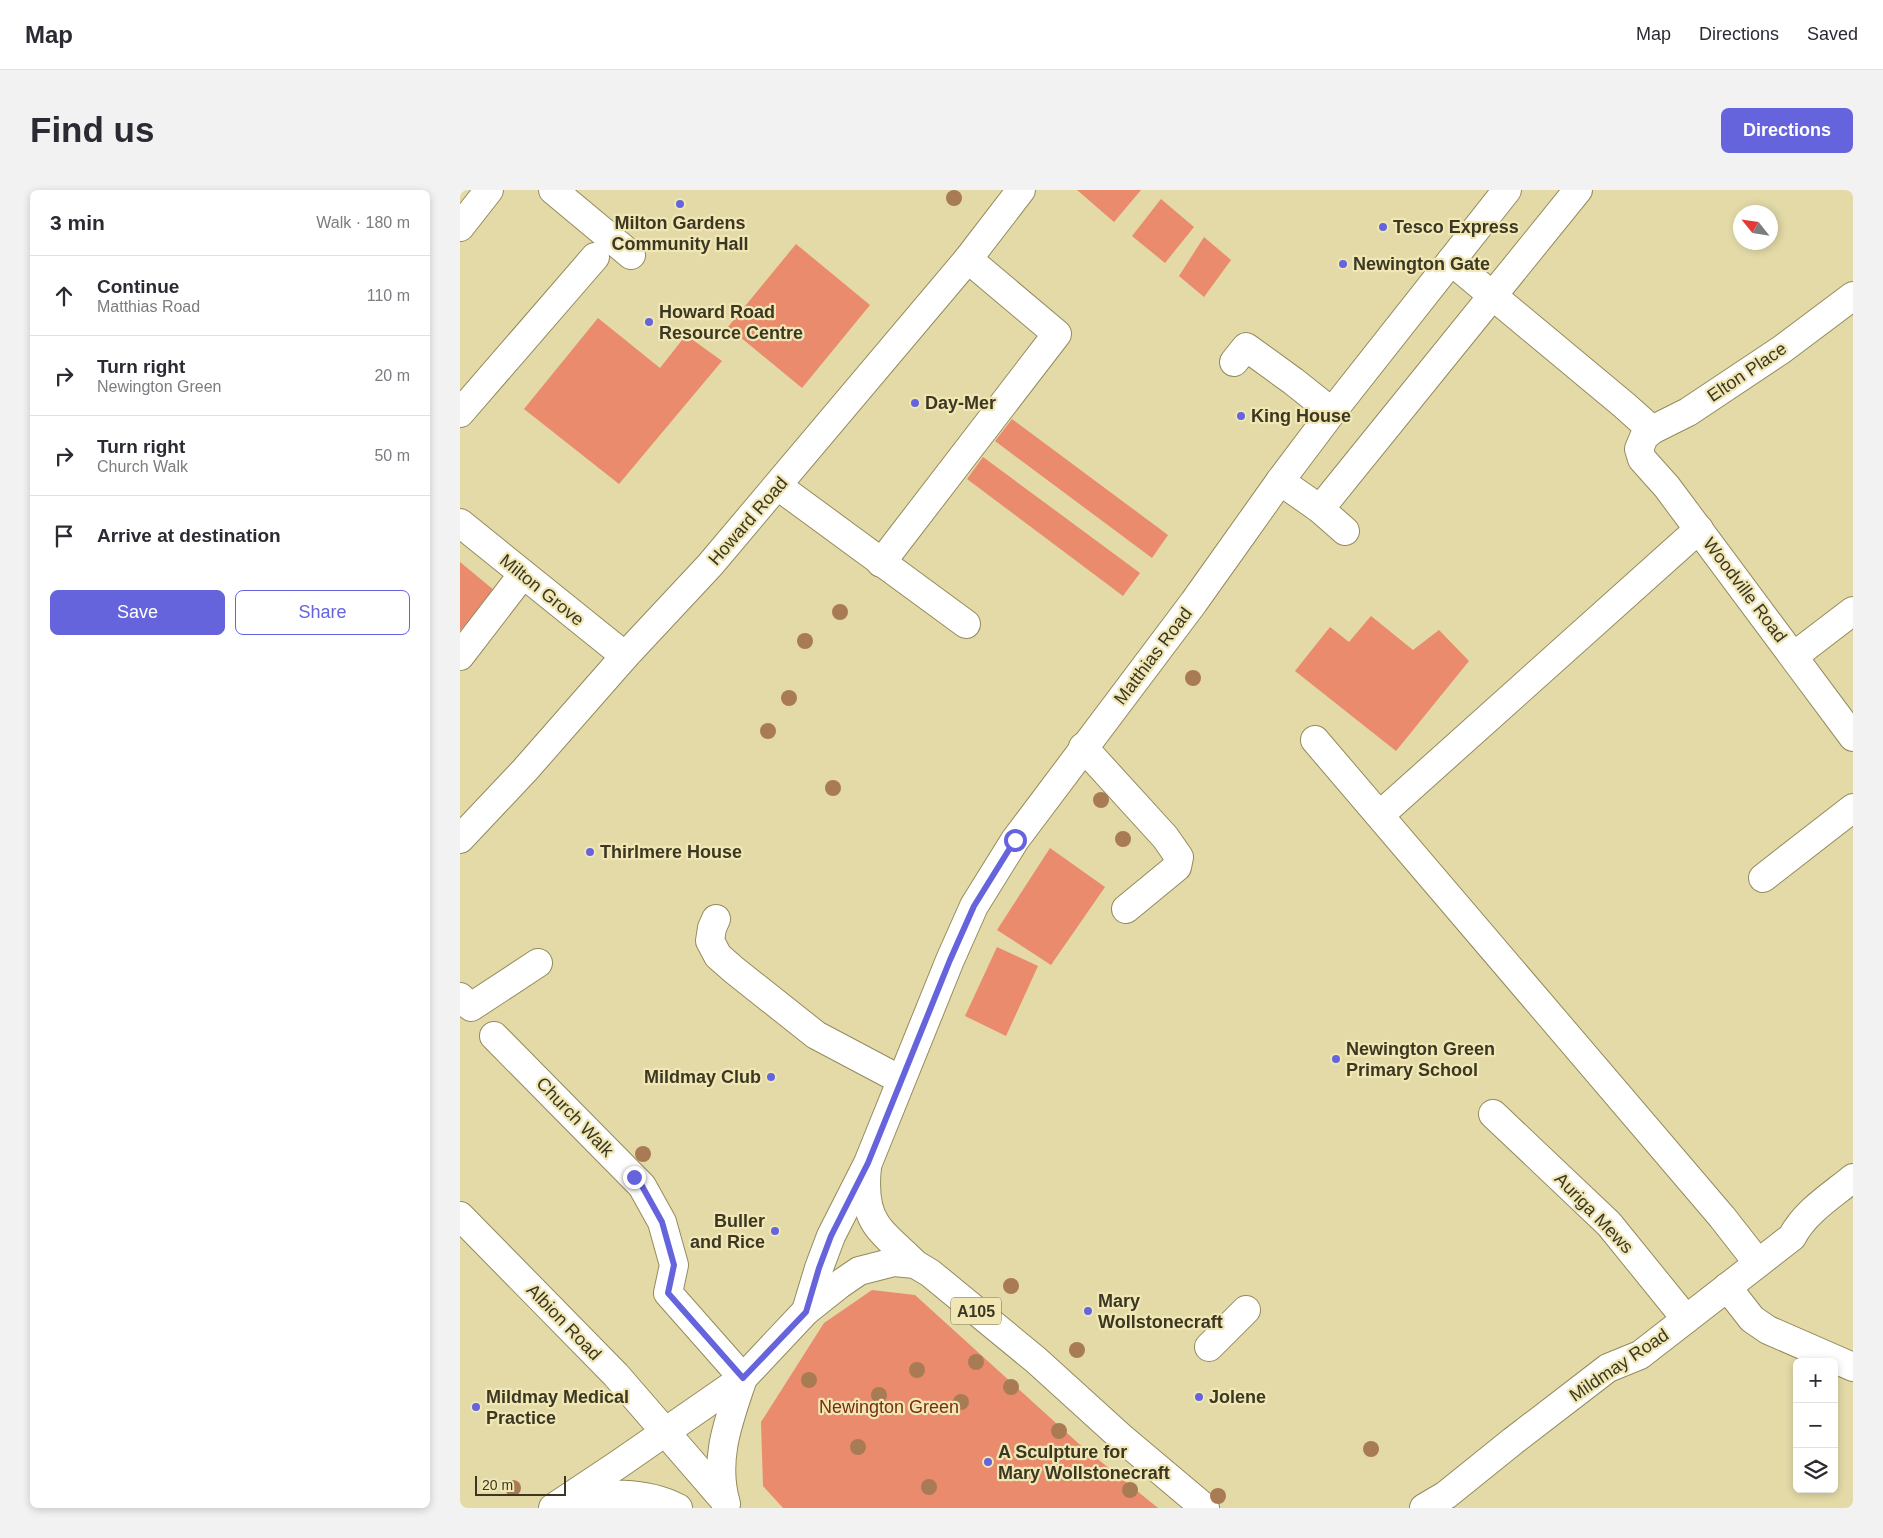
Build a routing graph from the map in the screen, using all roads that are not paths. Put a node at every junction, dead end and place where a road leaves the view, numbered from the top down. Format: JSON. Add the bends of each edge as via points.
{"nodes":[{"id":1,"x":489,"y":190,"type":"edge"},
{"id":2,"x":553,"y":190,"type":"edge"},
{"id":3,"x":1021,"y":190,"type":"edge"},
{"id":4,"x":1507,"y":190,"type":"edge"},
{"id":5,"x":1578,"y":190,"type":"edge"},
{"id":6,"x":460,"y":227,"type":"edge"},
{"id":7,"x":631,"y":255,"type":"dead end"},
{"id":8,"x":595,"y":257,"type":"dead end"},
{"id":9,"x":968,"y":259,"type":"junction"},
{"id":10,"x":1451,"y":261,"type":"junction"},
{"id":11,"x":1493,"y":296,"type":"junction"},
{"id":12,"x":1853,"y":296,"type":"edge"},
{"id":13,"x":1234,"y":362,"type":"dead end"},
{"id":14,"x":1332,"y":412,"type":"junction"},
{"id":15,"x":460,"y":413,"type":"edge"},
{"id":16,"x":1646,"y":437,"type":"junction"},
{"id":17,"x":1280,"y":481,"type":"junction"},
{"id":18,"x":778,"y":486,"type":"junction"},
{"id":19,"x":1320,"y":509,"type":"junction"},
{"id":20,"x":460,"y":524,"type":"edge"},
{"id":21,"x":1699,"y":529,"type":"junction"},
{"id":22,"x":1345,"y":531,"type":"dead end"},
{"id":23,"x":881,"y":563,"type":"junction"},
{"id":24,"x":524,"y":574,"type":"junction"},
{"id":25,"x":1853,"y":611,"type":"edge"},
{"id":26,"x":966,"y":624,"type":"dead end"},
{"id":27,"x":460,"y":656,"type":"edge"},
{"id":28,"x":625,"y":656,"type":"junction"},
{"id":29,"x":1794,"y":656,"type":"junction"},
{"id":30,"x":1853,"y":737,"type":"edge"},
{"id":31,"x":1315,"y":740,"type":"dead end"},
{"id":32,"x":1083,"y":747,"type":"junction"},
{"id":33,"x":1853,"y":808,"type":"edge"},
{"id":34,"x":1380,"y":815,"type":"junction"},
{"id":35,"x":461,"y":837,"type":"edge"},
{"id":36,"x":1763,"y":878,"type":"dead end"},
{"id":37,"x":1126,"y":909,"type":"dead end"},
{"id":38,"x":716,"y":919,"type":"dead end"},
{"id":39,"x":538,"y":963,"type":"dead end"},
{"id":40,"x":460,"y":996,"type":"edge"},
{"id":41,"x":494,"y":1036,"type":"dead end"},
{"id":42,"x":901,"y":1080,"type":"junction"},
{"id":43,"x":1493,"y":1114,"type":"dead end"},
{"id":44,"x":868,"y":1163,"type":"junction"},
{"id":45,"x":1853,"y":1178,"type":"edge"},
{"id":46,"x":460,"y":1216,"type":"edge"},
{"id":47,"x":1758,"y":1263,"type":"junction"},
{"id":48,"x":915,"y":1264,"type":"junction"},
{"id":49,"x":1727,"y":1287,"type":"junction"},
{"id":50,"x":1246,"y":1310,"type":"dead end"},
{"id":51,"x":806,"y":1312,"type":"junction"},
{"id":52,"x":1686,"y":1319,"type":"junction"},
{"id":53,"x":1209,"y":1347,"type":"dead end"},
{"id":54,"x":1853,"y":1367,"type":"edge"},
{"id":55,"x":743,"y":1378,"type":"junction"},
{"id":56,"x":666,"y":1432,"type":"junction"},
{"id":57,"x":726,"y":1504,"type":"edge"},
{"id":58,"x":553,"y":1508,"type":"edge"},
{"id":59,"x":558,"y":1508,"type":"edge"},
{"id":60,"x":678,"y":1508,"type":"edge"},
{"id":61,"x":1205,"y":1508,"type":"edge"},
{"id":62,"x":1424,"y":1508,"type":"edge"}],
"edges":[{"from":1,"to":6,"type":"street"},
{"from":2,"to":7,"type":"street"},
{"from":3,"to":9,"type":"street","name":"Howard Road"},
{"from":4,"to":10,"type":"street","name":"Matthias Road"},
{"from":5,"to":11,"type":"street"},
{"from":8,"to":15,"type":"street"},
{"from":9,"to":18,"type":"street","name":"Howard Road"},
{"from":9,"to":23,"type":"street","via":[[1057,334]]},
{"from":10,"to":11,"type":"street"},
{"from":10,"to":14,"type":"street","name":"Matthias Road"},
{"from":11,"to":16,"type":"street","via":[[1624,405]]},
{"from":11,"to":19,"type":"street"},
{"from":12,"to":16,"type":"street","name":"Elton Place","via":[[1781,350]]},
{"from":13,"to":14,"type":"street","via":[[1246,347]]},
{"from":14,"to":17,"type":"street","name":"Matthias Road"},
{"from":16,"to":21,"type":"street","name":"Woodville Road","via":[[1639,453],[1642,460]]},
{"from":17,"to":19,"type":"street"},
{"from":17,"to":32,"type":"street","name":"Matthias Road","via":[[1194,602]]},
{"from":18,"to":23,"type":"street"},
{"from":18,"to":28,"type":"street","name":"Howard Road"},
{"from":19,"to":22,"type":"street"},
{"from":20,"to":24,"type":"street","name":"Milton Grove"},
{"from":21,"to":29,"type":"street","name":"Woodville Road"},
{"from":21,"to":34,"type":"street"},
{"from":23,"to":26,"type":"street"},
{"from":24,"to":27,"type":"street"},
{"from":24,"to":28,"type":"street","name":"Milton Grove"},
{"from":25,"to":29,"type":"street"},
{"from":28,"to":35,"type":"street","name":"Howard Road"},
{"from":29,"to":30,"type":"street","name":"Woodville Road"},
{"from":31,"to":34,"type":"street"},
{"from":32,"to":37,"type":"street","via":[[1165,837],[1179,857],[1177,867]]},
{"from":32,"to":42,"type":"street","name":"Matthias Road","via":[[1015,840],[974,906]]},
{"from":33,"to":36,"type":"street"},
{"from":34,"to":47,"type":"street"},
{"from":38,"to":42,"type":"street","via":[[710,941],[718,956],[734,970],[816,1036]]},
{"from":39,"to":40,"type":"street","via":[[471,1007]]},
{"from":41,"to":55,"type":"street","name":"Church Walk","via":[[642,1186],[662,1222],[674,1265],[668,1293]]},
{"from":42,"to":44,"type":"street","name":"Matthias Road"},
{"from":43,"to":52,"type":"street","name":"Auriga Mews","via":[[1610,1224]]},
{"from":44,"to":48,"type":"street","name":"Matthias Road","via":[[865,1183],[876,1224]]},
{"from":44,"to":51,"type":"street","name":"Matthias Road","via":[[831,1236]]},
{"from":45,"to":47,"type":"street","name":"Mildmay Road","via":[[1806,1216],[1792,1237]]},
{"from":46,"to":56,"type":"street","name":"Albion Road","via":[[616,1375]]},
{"from":47,"to":49,"type":"street","name":"Mildmay Road"},
{"from":48,"to":51,"type":"street","via":[[894,1262],[859,1271]]},
{"from":48,"to":61,"type":"street","number":"A105","via":[[1036,1360]]},
{"from":49,"to":52,"type":"street","name":"Mildmay Road"},
{"from":49,"to":54,"type":"street","via":[[1752,1319],[1768,1330]]},
{"from":50,"to":53,"type":"street"},
{"from":51,"to":55,"type":"street"},
{"from":52,"to":62,"type":"street","name":"Mildmay Road","via":[[1640,1355],[1608,1368],[1446,1495]]},
{"from":55,"to":56,"type":"street"},
{"from":55,"to":57,"type":"street","via":[[729,1418],[720,1461]]},
{"from":56,"to":57,"type":"street","name":"Albion Road"},
{"from":56,"to":58,"type":"street"},
{"from":59,"to":60,"type":"street","via":[[575,1501],[626,1495],[665,1501]]}]}
